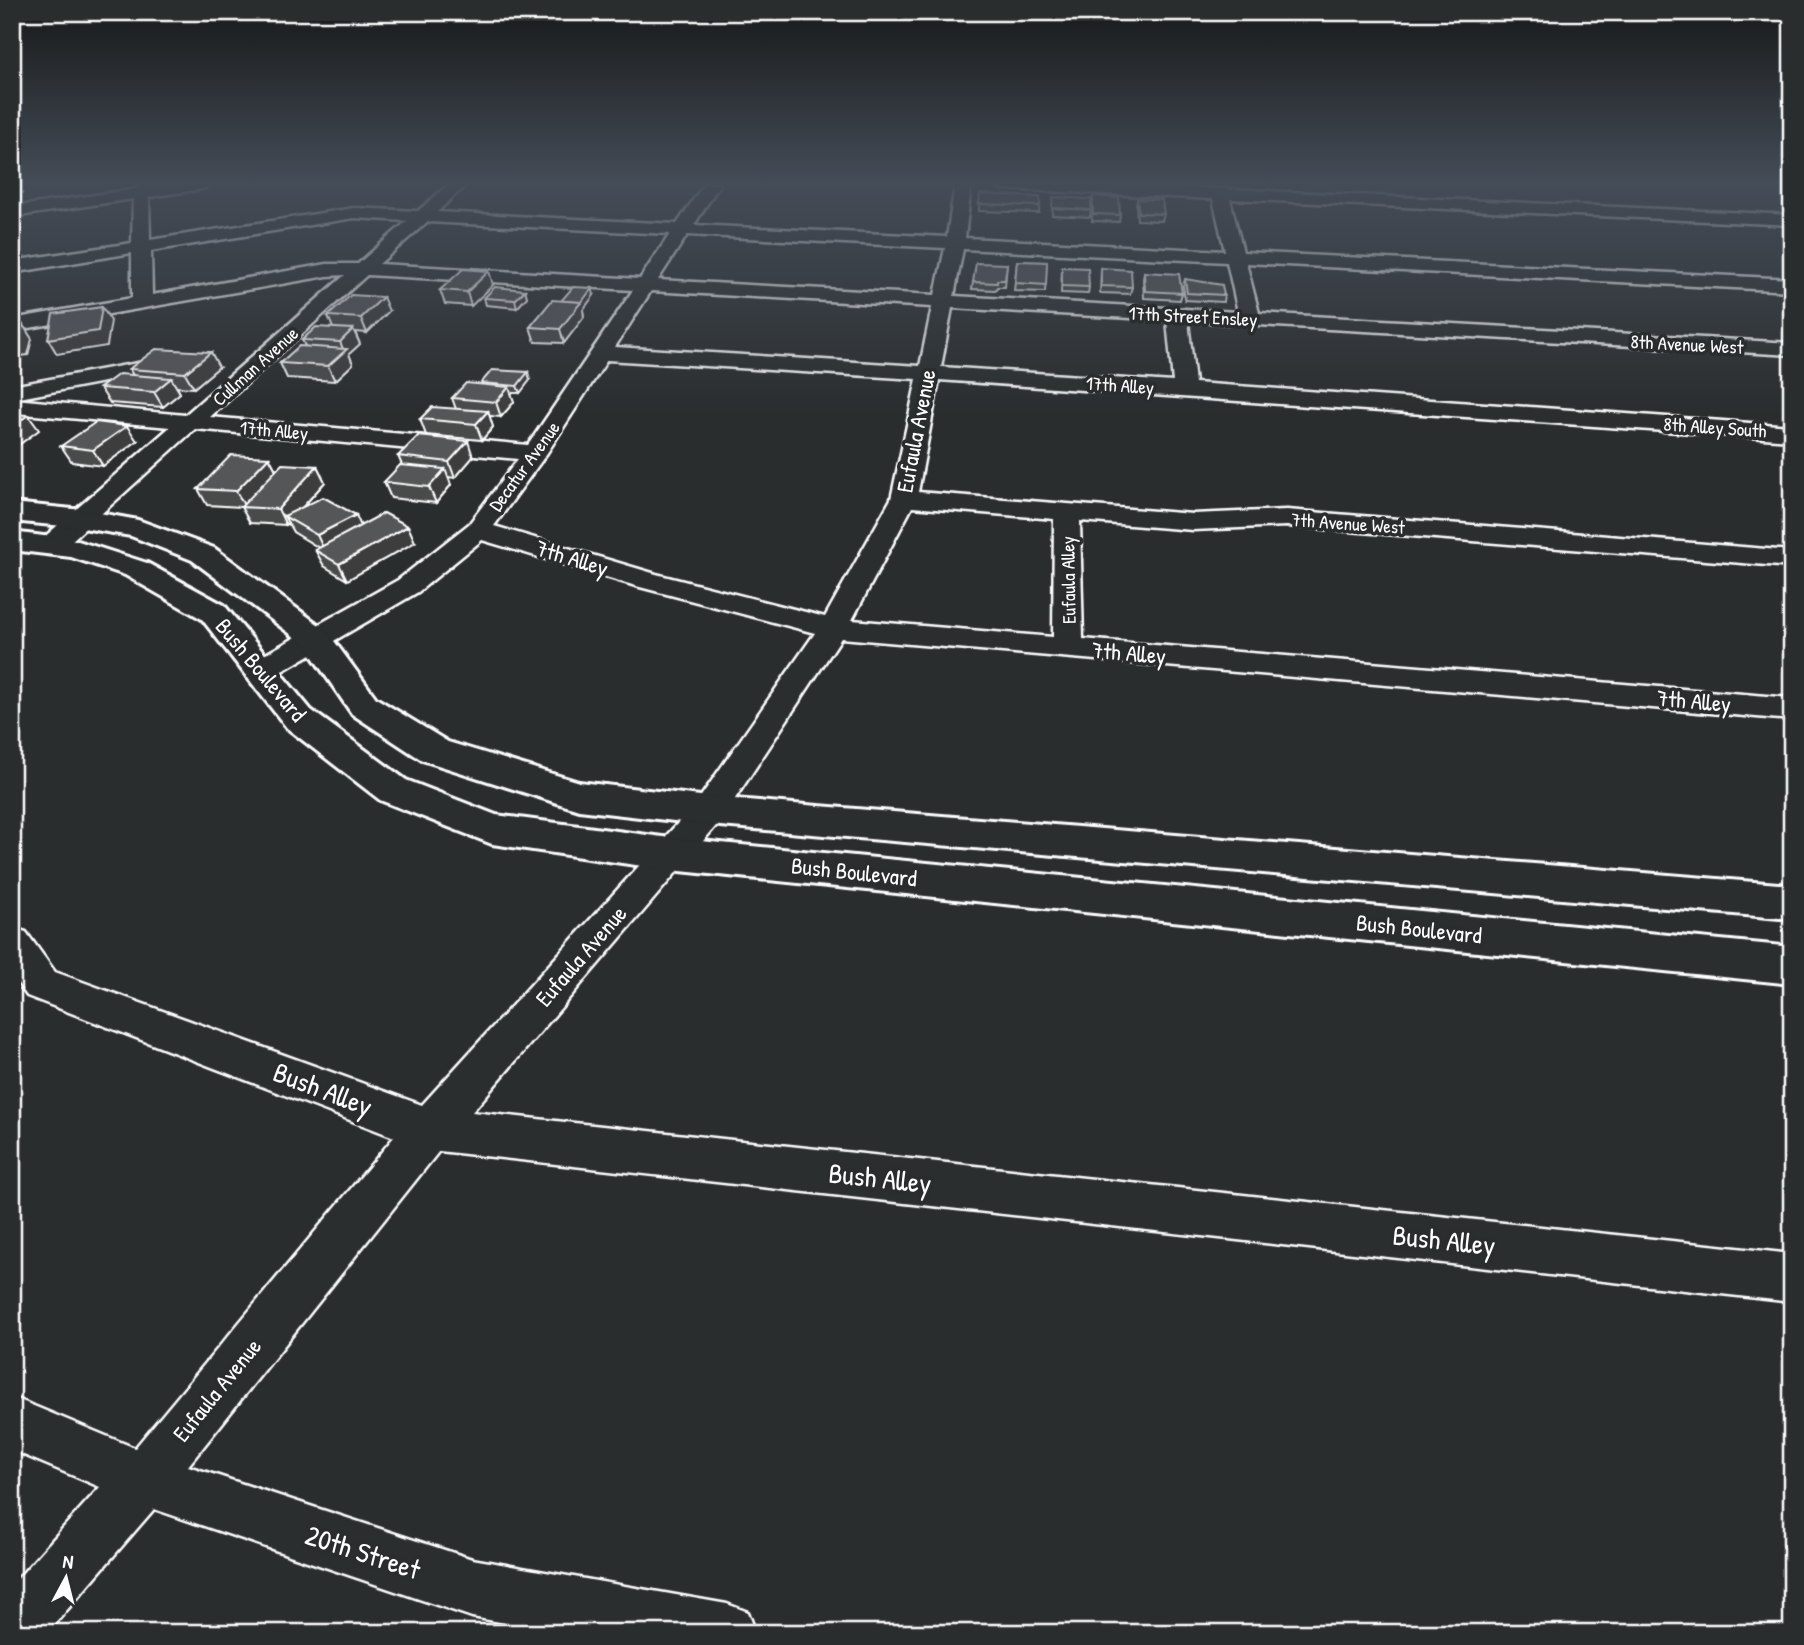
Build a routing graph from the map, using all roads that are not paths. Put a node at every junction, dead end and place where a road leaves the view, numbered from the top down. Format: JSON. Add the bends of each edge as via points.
{"nodes":[{"id":1,"x":51,"y":261,"type":"edge"},
{"id":2,"x":143,"y":261,"type":"edge"},
{"id":3,"x":372,"y":261,"type":"edge"},
{"id":4,"x":662,"y":261,"type":"edge"},
{"id":5,"x":951,"y":261,"type":"edge"},
{"id":6,"x":1236,"y":261,"type":"edge"},
{"id":7,"x":1314,"y":261,"type":"edge"},
{"id":8,"x":12,"y":267,"type":"edge"},
{"id":9,"x":363,"y":269,"type":"junction"},
{"id":10,"x":646,"y":285,"type":"junction"},
{"id":11,"x":1792,"y":285,"type":"edge"},
{"id":12,"x":142,"y":302,"type":"junction"},
{"id":13,"x":942,"y":302,"type":"junction"},
{"id":14,"x":1177,"y":316,"type":"junction"},
{"id":15,"x":1250,"y":319,"type":"junction"},
{"id":16,"x":12,"y":325,"type":"edge"},
{"id":17,"x":1582,"y":338,"type":"joint"},
{"id":18,"x":1792,"y":349,"type":"edge"},
{"id":19,"x":602,"y":353,"type":"junction"},
{"id":20,"x":165,"y":364,"type":"edge"},
{"id":21,"x":928,"y":372,"type":"junction"},
{"id":22,"x":1185,"y":389,"type":"junction"},
{"id":23,"x":12,"y":393,"type":"edge"},
{"id":24,"x":12,"y":406,"type":"edge"},
{"id":25,"x":1638,"y":422,"type":"joint"},
{"id":26,"x":191,"y":423,"type":"junction"},
{"id":27,"x":1792,"y":433,"type":"edge"},
{"id":28,"x":535,"y":453,"type":"junction"},
{"id":29,"x":904,"y":499,"type":"junction"},
{"id":30,"x":12,"y":512,"type":"edge"},
{"id":31,"x":1067,"y":512,"type":"junction"},
{"id":32,"x":83,"y":519,"type":"junction"},
{"id":33,"x":478,"y":530,"type":"junction"},
{"id":34,"x":12,"y":541,"type":"edge"},
{"id":35,"x":50,"y":546,"type":"junction"},
{"id":36,"x":1792,"y":559,"type":"edge"},
{"id":37,"x":833,"y":628,"type":"junction"},
{"id":38,"x":315,"y":637,"type":"junction"},
{"id":39,"x":1069,"y":648,"type":"junction"},
{"id":40,"x":259,"y":671,"type":"junction"},
{"id":41,"x":1792,"y":709,"type":"edge"},
{"id":42,"x":709,"y":811,"type":"junction"},
{"id":43,"x":670,"y":854,"type":"junction"},
{"id":44,"x":1792,"y":902,"type":"edge"},
{"id":45,"x":12,"y":944,"type":"edge"},
{"id":46,"x":1792,"y":966,"type":"edge"},
{"id":47,"x":429,"y":1129,"type":"junction"},
{"id":48,"x":1792,"y":1278,"type":"edge"},
{"id":49,"x":12,"y":1423,"type":"edge"},
{"id":50,"x":144,"y":1479,"type":"junction"},
{"id":51,"x":12,"y":1629,"type":"edge"},
{"id":52,"x":727,"y":1633,"type":"edge"}],
"edges":[{"from":1,"to":8,"type":"street"},
{"from":2,"to":12,"type":"street"},
{"from":3,"to":9,"type":"street","name":"Cullman Avenue"},
{"from":4,"to":10,"type":"street","name":"Decatur Avenue"},
{"from":5,"to":13,"type":"street","name":"Eufaula Avenue"},
{"from":6,"to":15,"type":"street"},
{"from":7,"to":11,"type":"street"},
{"from":9,"to":10,"type":"street","name":"17th Street Ensley"},
{"from":9,"to":12,"type":"street","name":"17th Street Ensley","via":[[327,270]]},
{"from":9,"to":26,"type":"street","name":"Cullman Avenue"},
{"from":10,"to":13,"type":"street","name":"17th Street Ensley"},
{"from":10,"to":19,"type":"street","name":"Decatur Avenue"},
{"from":12,"to":16,"type":"street","name":"17th Street Ensley"},
{"from":13,"to":14,"type":"street","name":"17th Street Ensley"},
{"from":13,"to":21,"type":"street","name":"Eufaula Avenue"},
{"from":14,"to":15,"type":"street","name":"17th Street Ensley"},
{"from":14,"to":22,"type":"street"},
{"from":15,"to":17,"type":"street","name":"17th Street Ensley"},
{"from":17,"to":18,"type":"street","name":"8th Avenue West"},
{"from":19,"to":21,"type":"street","name":"17th Alley"},
{"from":19,"to":28,"type":"street","name":"Decatur Avenue"},
{"from":20,"to":23,"type":"street"},
{"from":21,"to":22,"type":"street","name":"17th Alley"},
{"from":21,"to":29,"type":"street","name":"Eufaula Avenue"},
{"from":22,"to":25,"type":"street","name":"17th Alley"},
{"from":24,"to":26,"type":"street","name":"17th Alley"},
{"from":25,"to":27,"type":"street","name":"8th Alley South"},
{"from":26,"to":28,"type":"street","name":"17th Alley"},
{"from":26,"to":32,"type":"street","name":"Cullman Avenue"},
{"from":28,"to":33,"type":"street","name":"Decatur Avenue"},
{"from":29,"to":31,"type":"street","name":"7th Avenue West"},
{"from":29,"to":37,"type":"street","name":"Eufaula Avenue"},
{"from":30,"to":32,"type":"main road","name":"Bush Boulevard"},
{"from":31,"to":36,"type":"street","name":"7th Avenue West","via":[[1193,522],[1287,518]]},
{"from":31,"to":39,"type":"street","name":"Eufaula Alley"},
{"from":32,"to":35,"type":"street","name":"Cullman Avenue"},
{"from":32,"to":38,"type":"main road","name":"Bush Boulevard","via":[[138,529],[203,554]]},
{"from":33,"to":37,"type":"street","name":"7th Alley"},
{"from":33,"to":38,"type":"street","name":"Decatur Avenue","via":[[408,586]]},
{"from":34,"to":35,"type":"main road","name":"Bush Boulevard"},
{"from":35,"to":40,"type":"main road","name":"Bush Boulevard","via":[[75,549],[136,569],[213,612]]},
{"from":37,"to":39,"type":"street","name":"7th Alley"},
{"from":37,"to":42,"type":"street","name":"Eufaula Avenue"},
{"from":38,"to":40,"type":"street","name":"Decatur Avenue"},
{"from":38,"to":42,"type":"main road","name":"Bush Boulevard","via":[[364,706],[435,751],[579,796]]},
{"from":39,"to":41,"type":"street","name":"7th Alley"},
{"from":40,"to":43,"type":"main road","name":"Bush Boulevard","via":[[299,719],[393,790],[492,829]]},
{"from":42,"to":43,"type":"street","name":"Eufaula Avenue"},
{"from":42,"to":44,"type":"main road","name":"Bush Boulevard"},
{"from":43,"to":46,"type":"main road","name":"Bush Boulevard"},
{"from":43,"to":47,"type":"street","name":"Eufaula Avenue"},
{"from":45,"to":47,"type":"street","name":"Bush Alley","via":[[41,984]]},
{"from":47,"to":48,"type":"street","name":"Bush Alley"},
{"from":47,"to":50,"type":"street","name":"Eufaula Avenue"},
{"from":49,"to":50,"type":"street","name":"20th Street"},
{"from":50,"to":51,"type":"street","name":"Eufaula Avenue"},
{"from":50,"to":52,"type":"street","name":"20th Street","via":[[472,1588]]}]}
